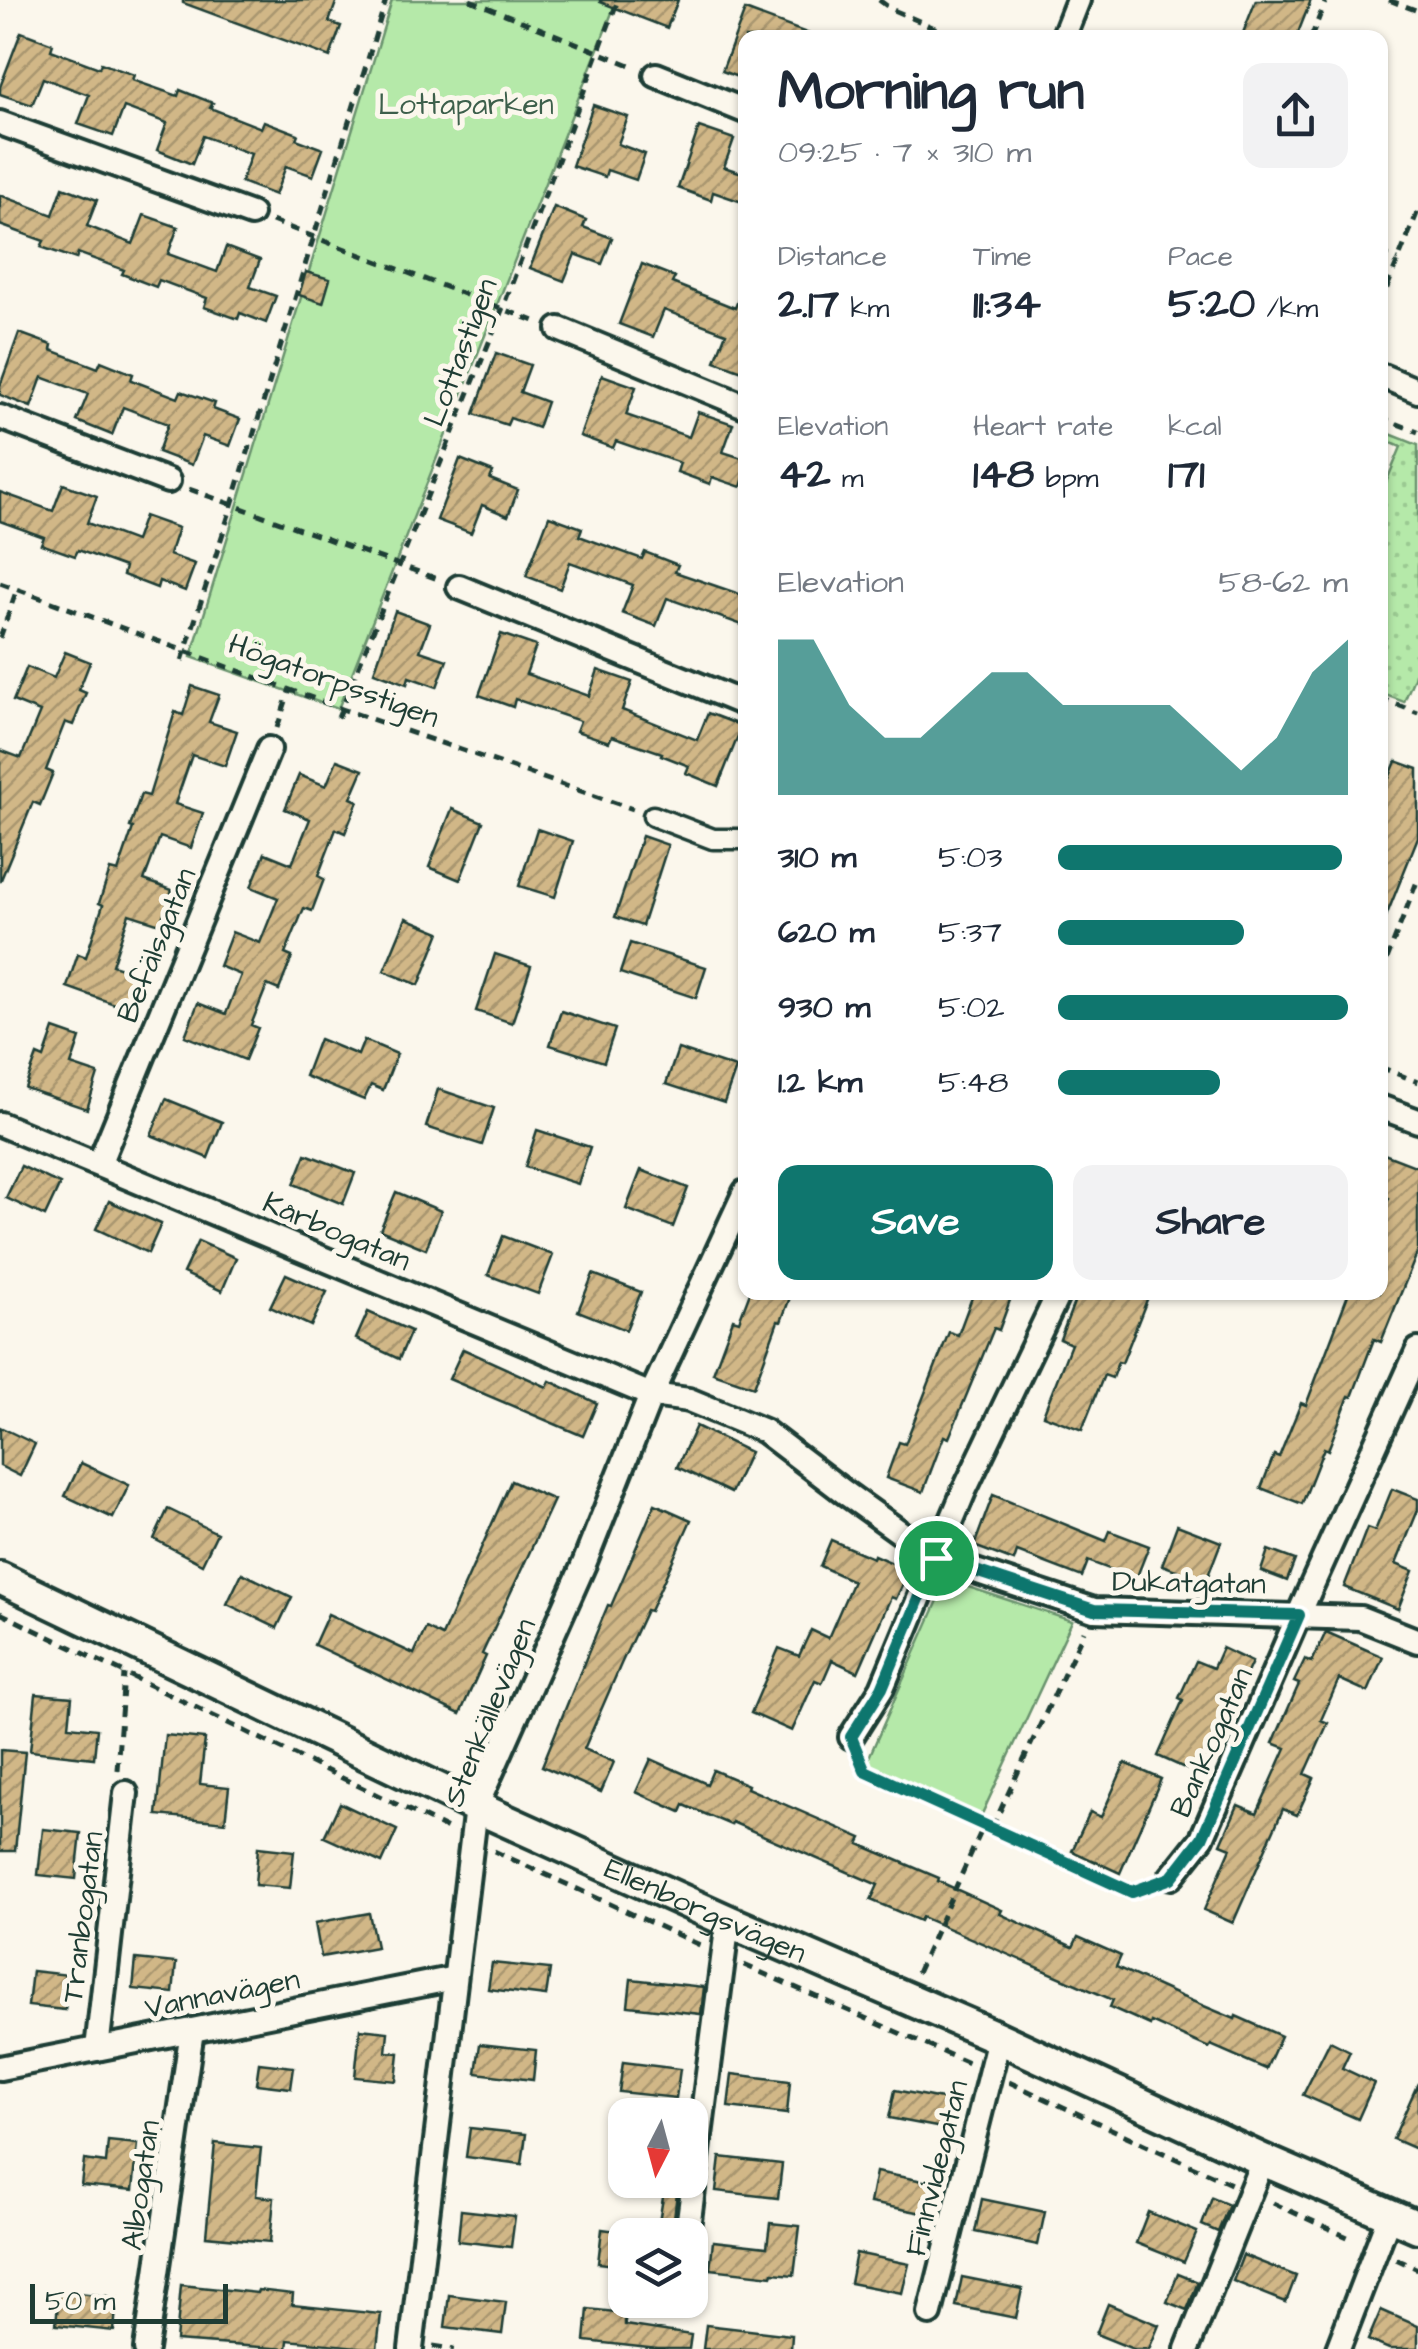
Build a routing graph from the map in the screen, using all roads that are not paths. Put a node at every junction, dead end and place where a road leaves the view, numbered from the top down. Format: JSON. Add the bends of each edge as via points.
{"nodes":[{"id":1,"x":1078,"y":0,"type":"edge"},
{"id":2,"x":1066,"y":30,"type":"edge"},
{"id":3,"x":656,"y":75,"type":"road end"},
{"id":4,"x":738,"y":108,"type":"edge"},
{"id":5,"x":0,"y":123,"type":"edge"},
{"id":6,"x":251,"y":214,"type":"road end"},
{"id":7,"x":559,"y":329,"type":"road end"},
{"id":8,"x":1388,"y":378,"type":"edge"},
{"id":9,"x":1418,"y":391,"type":"edge"},
{"id":10,"x":738,"y":403,"type":"edge"},
{"id":11,"x":0,"y":417,"type":"edge"},
{"id":12,"x":168,"y":481,"type":"road end"},
{"id":13,"x":459,"y":587,"type":"road end"},
{"id":14,"x":738,"y":701,"type":"edge"},
{"id":15,"x":269,"y":750,"type":"road end"},
{"id":16,"x":653,"y":816,"type":"road end"},
{"id":17,"x":738,"y":840,"type":"edge"},
{"id":18,"x":1388,"y":1110,"type":"edge"},
{"id":19,"x":1418,"y":1121,"type":"edge"},
{"id":20,"x":0,"y":1124,"type":"edge"},
{"id":21,"x":99,"y":1164,"type":"junction"},
{"id":22,"x":738,"y":1207,"type":"edge"},
{"id":23,"x":1054,"y":1300,"type":"edge"},
{"id":24,"x":1418,"y":1350,"type":"edge"},
{"id":25,"x":651,"y":1395,"type":"junction"},
{"id":26,"x":936,"y":1558,"type":"junction"},
{"id":27,"x":0,"y":1578,"type":"edge"},
{"id":28,"x":1299,"y":1615,"type":"junction"},
{"id":29,"x":1418,"y":1641,"type":"edge"},
{"id":30,"x":851,"y":1737,"type":"road end"},
{"id":31,"x":126,"y":1793,"type":"road end"},
{"id":32,"x":476,"y":1807,"type":"junction"},
{"id":33,"x":1171,"y":1878,"type":"road end"},
{"id":34,"x":728,"y":1921,"type":"junction"},
{"id":35,"x":455,"y":1978,"type":"junction"},
{"id":36,"x":192,"y":2030,"type":"junction"},
{"id":37,"x":999,"y":2038,"type":"junction"},
{"id":38,"x":97,"y":2049,"type":"junction"},
{"id":39,"x":0,"y":2068,"type":"edge"},
{"id":40,"x":1263,"y":2160,"type":"junction"},
{"id":41,"x":1390,"y":2214,"type":"junction"},
{"id":42,"x":689,"y":2218,"type":"edge"},
{"id":43,"x":1418,"y":2227,"type":"edge"},
{"id":44,"x":930,"y":2313,"type":"dead end"},
{"id":45,"x":146,"y":2349,"type":"edge"},
{"id":46,"x":411,"y":2349,"type":"edge"},
{"id":47,"x":1186,"y":2349,"type":"edge"},
{"id":48,"x":1338,"y":2349,"type":"edge"}],
"edges":[{"from":1,"to":2,"type":"street"},
{"from":3,"to":4,"type":"street"},
{"from":5,"to":6,"type":"street"},
{"from":7,"to":10,"type":"street"},
{"from":8,"to":9,"type":"street"},
{"from":11,"to":12,"type":"street"},
{"from":13,"to":14,"type":"street"},
{"from":15,"to":21,"type":"street","name":"Befälsgatan"},
{"from":16,"to":17,"type":"street","via":[[713,839]]},
{"from":18,"to":19,"type":"street"},
{"from":20,"to":21,"type":"street","name":"Kårbogatan"},
{"from":21,"to":25,"type":"street","name":"Kårbogatan"},
{"from":22,"to":25,"type":"street","name":"Stenkällevägen"},
{"from":23,"to":26,"type":"street"},
{"from":24,"to":28,"type":"street","name":"Bankogatan"},
{"from":25,"to":26,"type":"street","name":"Dukatgatan","via":[[689,1400],[764,1431]]},
{"from":25,"to":32,"type":"street","name":"Stenkällevägen"},
{"from":26,"to":28,"type":"street","name":"Dukatgatan","via":[[1094,1610]]},
{"from":26,"to":30,"type":"street","via":[[882,1688]]},
{"from":27,"to":32,"type":"street","name":"Ellenborgsvägen"},
{"from":28,"to":29,"type":"street","name":"Dukatgatan","via":[[1360,1618]]},
{"from":28,"to":33,"type":"street","name":"Bankogatan","via":[[1202,1838]]},
{"from":31,"to":38,"type":"street","name":"Tranbogatan"},
{"from":32,"to":34,"type":"street","name":"Ellenborgsvägen"},
{"from":32,"to":35,"type":"street","name":"Stenkällevägen"},
{"from":34,"to":37,"type":"street","name":"Ellenborgsvägen"},
{"from":34,"to":42,"type":"street"},
{"from":35,"to":36,"type":"street","name":"Vannavägen"},
{"from":35,"to":46,"type":"street","name":"Stenkällevägen"},
{"from":36,"to":38,"type":"street","name":"Vannavägen"},
{"from":36,"to":45,"type":"street","name":"Albogatan"},
{"from":37,"to":40,"type":"street","name":"Ellenborgsvägen"},
{"from":37,"to":44,"type":"street","name":"Finnvidegatan"},
{"from":38,"to":39,"type":"street","name":"Vannavägen"},
{"from":40,"to":41,"type":"street","name":"Ellenborgsvägen"},
{"from":40,"to":47,"type":"street"},
{"from":41,"to":43,"type":"street","name":"Ellenborgsvägen"},
{"from":41,"to":48,"type":"street"}]}
